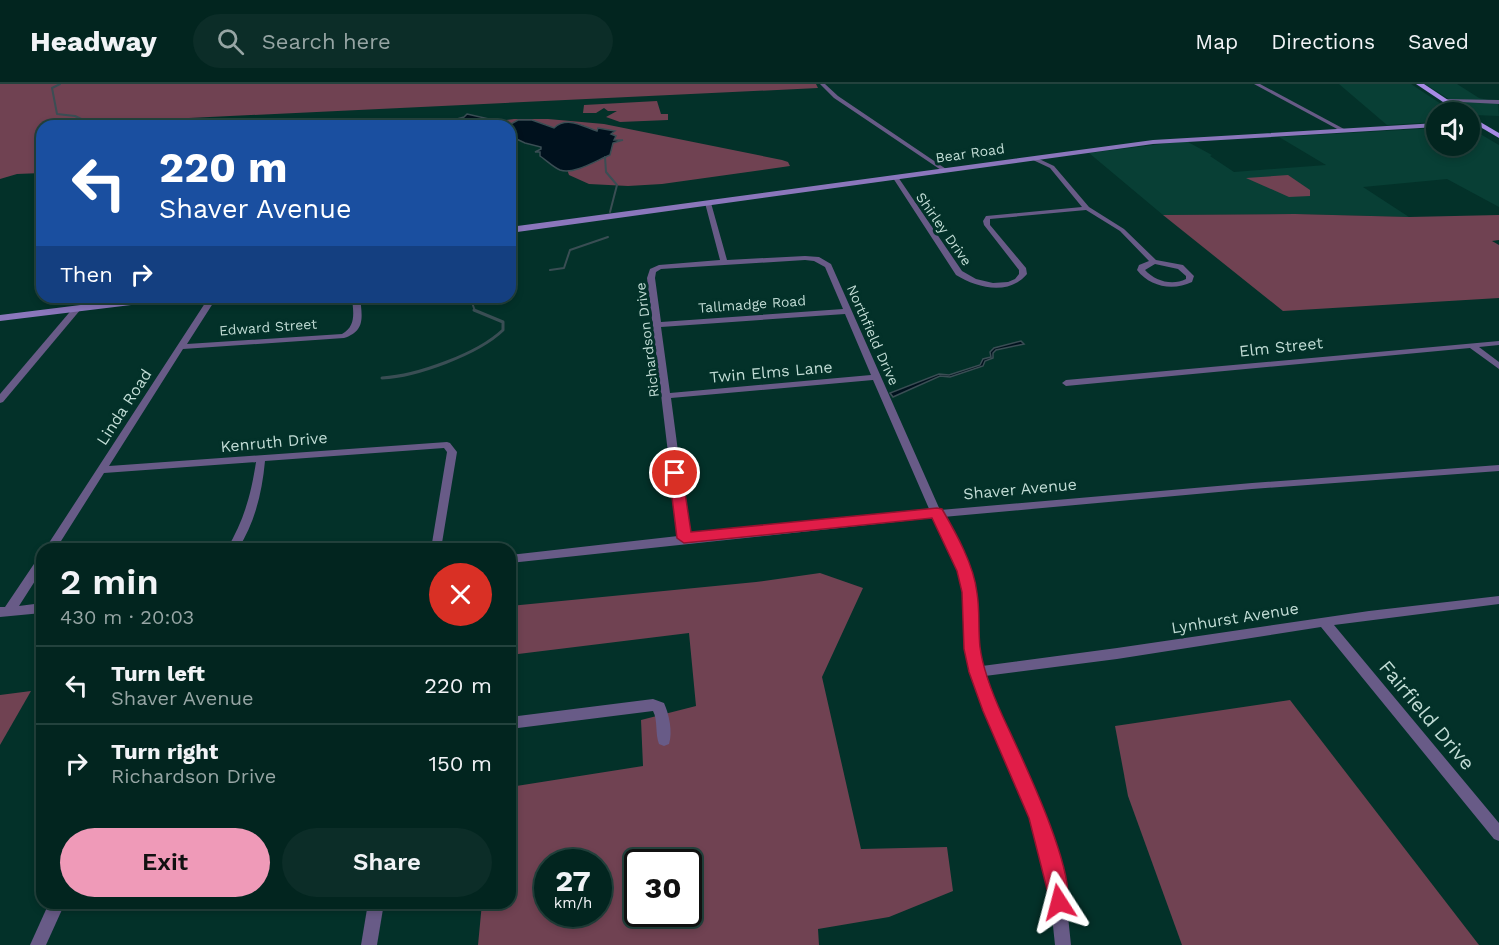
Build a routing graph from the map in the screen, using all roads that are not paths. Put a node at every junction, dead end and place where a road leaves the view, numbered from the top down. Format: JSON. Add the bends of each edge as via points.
{"nodes":[{"id":1,"x":822,"y":84,"type":"edge"},
{"id":2,"x":1256,"y":84,"type":"edge"},
{"id":3,"x":1419,"y":84,"type":"edge"},
{"id":4,"x":1443,"y":100,"type":"junction"},
{"id":5,"x":1446,"y":102,"type":"edge"},
{"id":6,"x":1499,"y":102,"type":"edge"},
{"id":7,"x":1480,"y":123,"type":"edge"},
{"id":8,"x":1499,"y":123,"type":"edge"},
{"id":9,"x":1426,"y":125,"type":"edge"},
{"id":10,"x":1480,"y":126,"type":"edge"},
{"id":11,"x":1341,"y":129,"type":"junction"},
{"id":12,"x":1499,"y":136,"type":"edge"},
{"id":13,"x":1035,"y":159,"type":"junction"},
{"id":14,"x":946,"y":171,"type":"junction"},
{"id":15,"x":896,"y":178,"type":"junction"},
{"id":16,"x":708,"y":203,"type":"junction"},
{"id":17,"x":1087,"y":208,"type":"junction"},
{"id":18,"x":516,"y":229,"type":"edge"},
{"id":19,"x":724,"y":262,"type":"junction"},
{"id":20,"x":1154,"y":262,"type":"junction"},
{"id":21,"x":124,"y":303,"type":"edge"},
{"id":22,"x":209,"y":303,"type":"edge"},
{"id":23,"x":356,"y":303,"type":"edge"},
{"id":24,"x":77,"y":309,"type":"junction"},
{"id":25,"x":847,"y":311,"type":"junction"},
{"id":26,"x":0,"y":318,"type":"edge"},
{"id":27,"x":658,"y":325,"type":"junction"},
{"id":28,"x":1499,"y":343,"type":"edge"},
{"id":29,"x":1471,"y":345,"type":"junction"},
{"id":30,"x":181,"y":347,"type":"junction"},
{"id":31,"x":1499,"y":366,"type":"edge"},
{"id":32,"x":877,"y":377,"type":"junction"},
{"id":33,"x":1066,"y":383,"type":"dead end"},
{"id":34,"x":667,"y":396,"type":"junction"},
{"id":35,"x":0,"y":400,"type":"edge"},
{"id":36,"x":261,"y":458,"type":"junction"},
{"id":37,"x":1499,"y":468,"type":"edge"},
{"id":38,"x":101,"y":470,"type":"junction"},
{"id":39,"x":937,"y":512,"type":"junction"},
{"id":40,"x":684,"y":538,"type":"junction"},
{"id":41,"x":54,"y":543,"type":"edge"},
{"id":42,"x":235,"y":543,"type":"edge"},
{"id":43,"x":437,"y":543,"type":"edge"},
{"id":44,"x":516,"y":558,"type":"edge"},
{"id":45,"x":36,"y":569,"type":"edge"},
{"id":46,"x":1497,"y":603,"type":"edge"},
{"id":47,"x":36,"y":609,"type":"edge"},
{"id":48,"x":4,"y":612,"type":"edge"},
{"id":49,"x":1324,"y":622,"type":"junction"},
{"id":50,"x":977,"y":672,"type":"junction"},
{"id":51,"x":516,"y":722,"type":"edge"},
{"id":52,"x":664,"y":740,"type":"dead end"},
{"id":53,"x":1499,"y":834,"type":"edge"},
{"id":54,"x":54,"y":909,"type":"edge"},
{"id":55,"x":375,"y":909,"type":"edge"},
{"id":56,"x":38,"y":945,"type":"edge"},
{"id":57,"x":369,"y":945,"type":"edge"},
{"id":58,"x":1063,"y":945,"type":"edge"}],
"edges":[{"from":1,"to":14,"type":"street"},
{"from":2,"to":11,"type":"street"},
{"from":3,"to":4,"type":"main road"},
{"from":4,"to":5,"type":"main road"},
{"from":4,"to":6,"type":"street"},
{"from":7,"to":8,"type":"main road"},
{"from":9,"to":11,"type":"main road","name":"Bear Road"},
{"from":10,"to":12,"type":"main road"},
{"from":11,"to":13,"type":"main road","name":"Bear Road","via":[[1178,140]]},
{"from":13,"to":14,"type":"main road","name":"Bear Road"},
{"from":13,"to":17,"type":"street","via":[[1057,172]]},
{"from":14,"to":15,"type":"main road","name":"Bear Road"},
{"from":15,"to":16,"type":"main road","name":"Bear Road"},
{"from":15,"to":17,"type":"street","name":"Shirley Drive","via":[[959,273],[988,285],[1014,283],[1023,270],[987,225],[988,217]]},
{"from":16,"to":18,"type":"main road","name":"Bear Road"},
{"from":16,"to":19,"type":"street"},
{"from":17,"to":20,"type":"street","via":[[1122,230]]},
{"from":19,"to":25,"type":"street","name":"Northfield Drive","via":[[816,259],[828,266]]},
{"from":19,"to":27,"type":"street","name":"Richardson Drive","via":[[670,265],[653,271]]},
{"from":20,"to":20,"type":"street","via":[[1141,270],[1150,279],[1168,284],[1189,280],[1180,267]]},
{"from":21,"to":24,"type":"main road"},
{"from":22,"to":30,"type":"street","name":"Linda Road"},
{"from":23,"to":30,"type":"street","name":"Edward Street","via":[[358,324],[344,336]]},
{"from":24,"to":26,"type":"main road"},
{"from":24,"to":35,"type":"street"},
{"from":25,"to":27,"type":"street","name":"Tallmadge Road"},
{"from":25,"to":32,"type":"street","name":"Northfield Drive"},
{"from":27,"to":34,"type":"street","name":"Richardson Drive"},
{"from":28,"to":29,"type":"street","name":"Elm Street"},
{"from":29,"to":31,"type":"street"},
{"from":29,"to":33,"type":"street","name":"Elm Street"},
{"from":30,"to":38,"type":"street","name":"Linda Road"},
{"from":32,"to":34,"type":"street","name":"Twin Elms Lane"},
{"from":32,"to":39,"type":"street","name":"Northfield Drive"},
{"from":34,"to":40,"type":"street","name":"Richardson Drive"},
{"from":36,"to":38,"type":"street","name":"Kenruth Drive"},
{"from":36,"to":42,"type":"street","via":[[256,497]]},
{"from":36,"to":43,"type":"street","name":"Kenruth Drive","via":[[449,446],[452,452]]},
{"from":37,"to":39,"type":"street","name":"Shaver Avenue"},
{"from":38,"to":41,"type":"street","name":"Linda Road"},
{"from":39,"to":40,"type":"street","name":"Shaver Avenue"},
{"from":39,"to":50,"type":"street","name":"Northfield Drive","via":[[970,592]]},
{"from":40,"to":44,"type":"street","name":"Shaver Avenue"},
{"from":45,"to":48,"type":"street"},
{"from":46,"to":49,"type":"street","name":"Lynhurst Avenue"},
{"from":47,"to":48,"type":"street"},
{"from":49,"to":50,"type":"street","name":"Lynhurst Avenue"},
{"from":49,"to":53,"type":"street","name":"Fairfield Drive"},
{"from":50,"to":58,"type":"street","name":"Northfield Drive","via":[[1039,818],[1056,878]]},
{"from":51,"to":52,"type":"street","via":[[653,705],[662,715]]},
{"from":54,"to":56,"type":"street"},
{"from":55,"to":57,"type":"street"}]}
